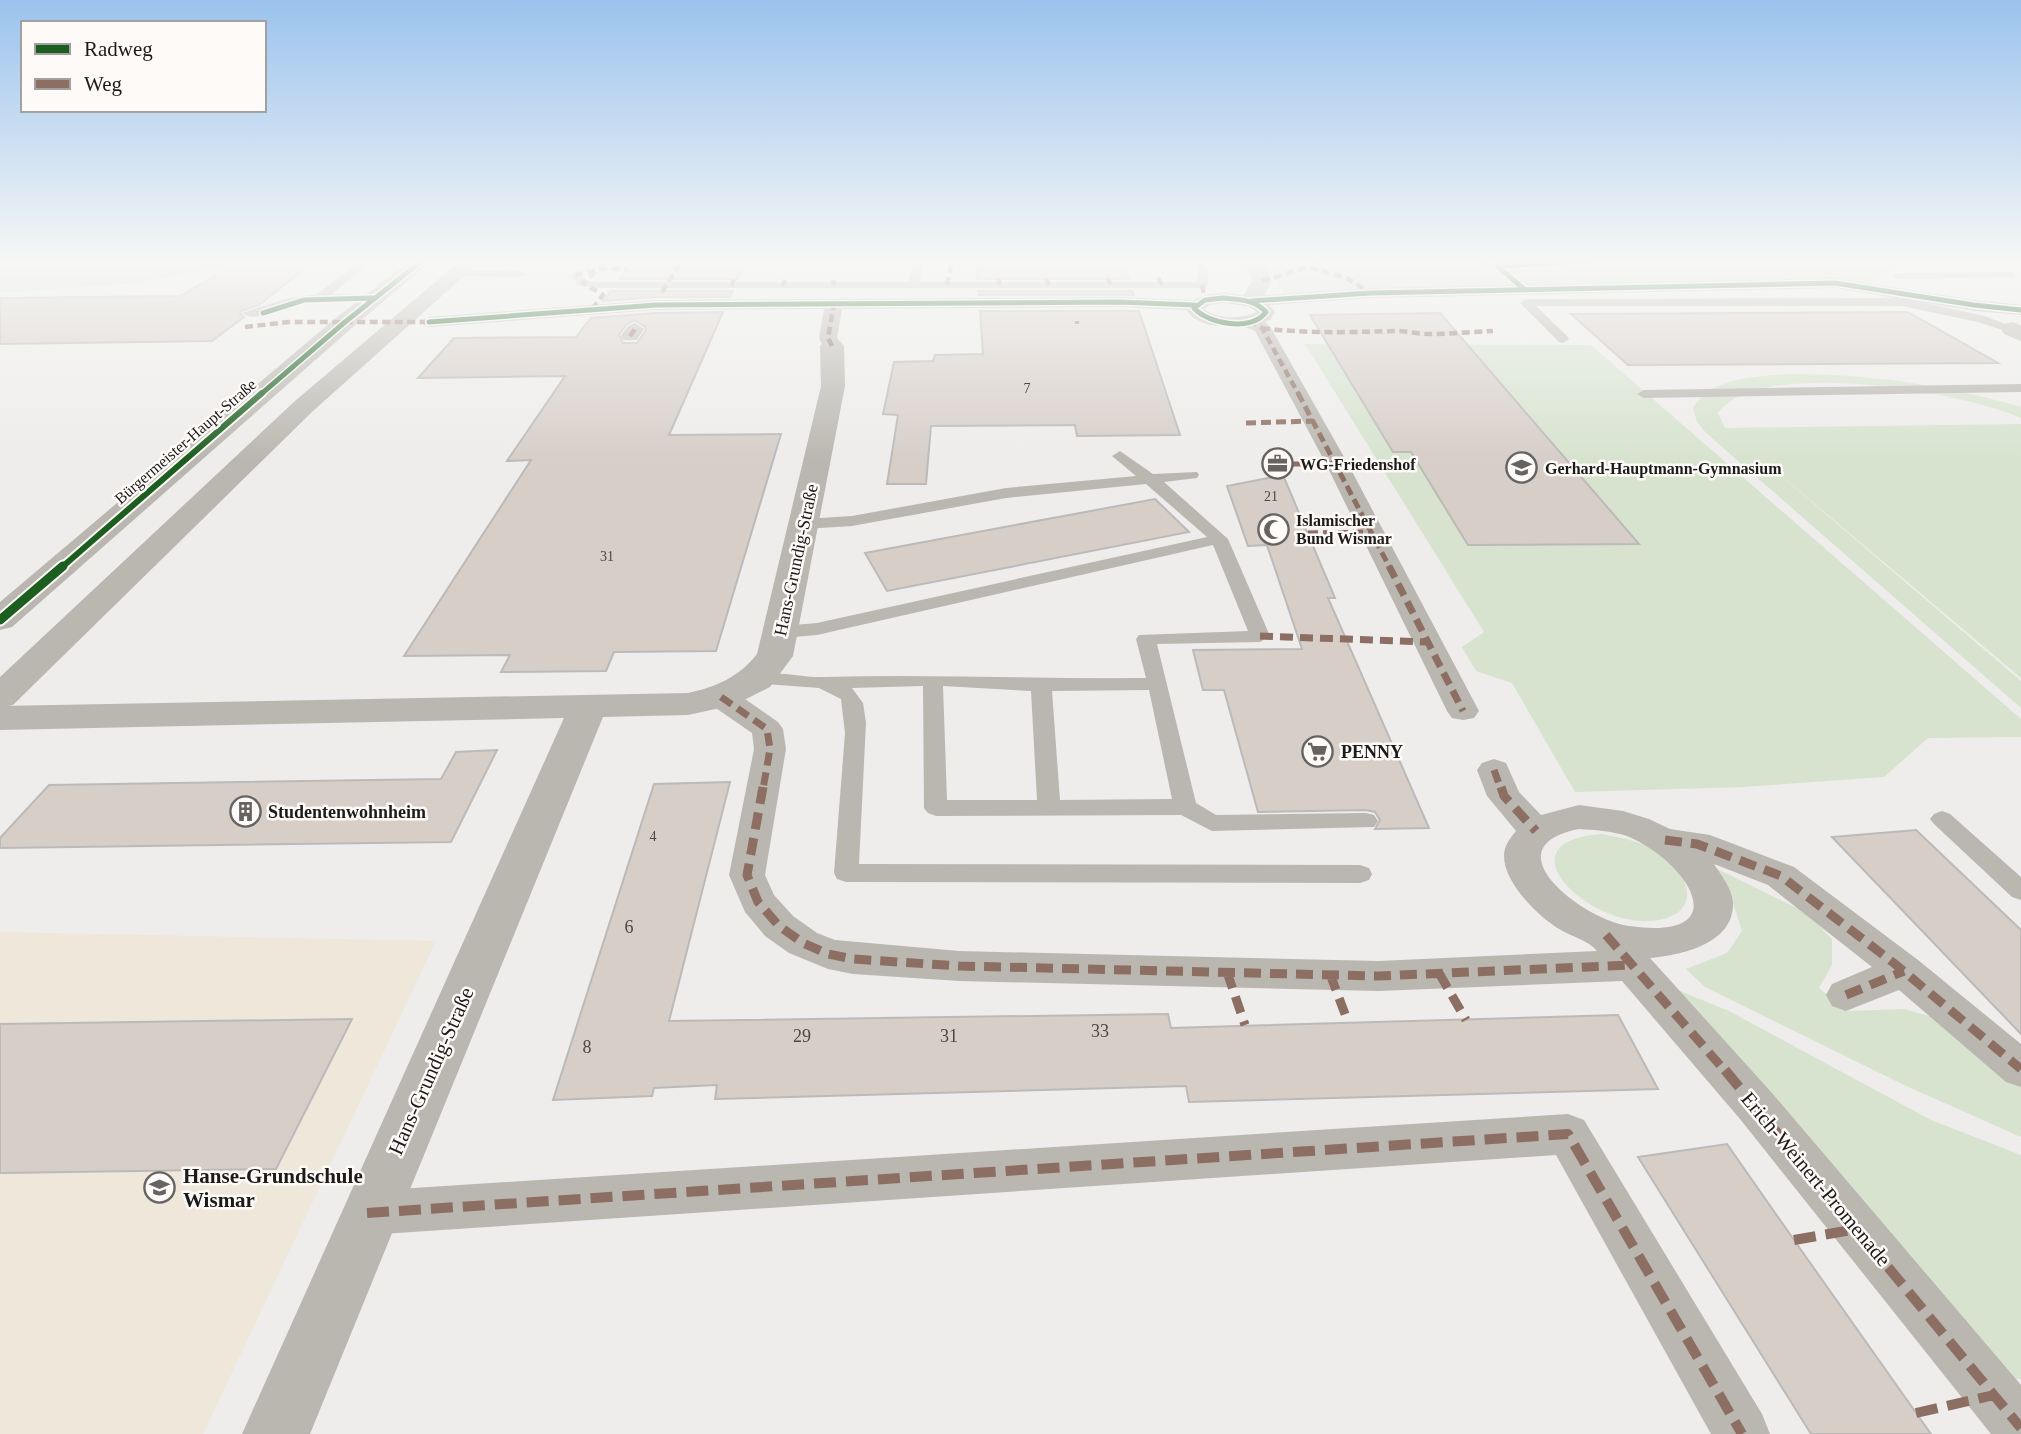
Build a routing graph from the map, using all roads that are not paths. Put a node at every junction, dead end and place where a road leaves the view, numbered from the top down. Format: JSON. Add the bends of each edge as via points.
{"nodes":[{"id":1,"x":339,"y":327,"type":"edge"},
{"id":2,"x":394,"y":327,"type":"edge"},
{"id":3,"x":830,"y":327,"type":"edge"},
{"id":4,"x":1261,"y":327,"type":"edge"},
{"id":5,"x":1551,"y":327,"type":"edge"},
{"id":6,"x":1563,"y":339,"type":"dead end"},
{"id":7,"x":832,"y":346,"type":"joint"},
{"id":8,"x":2021,"y":388,"type":"edge"},
{"id":9,"x":1644,"y":394,"type":"dead end"},
{"id":10,"x":1120,"y":456,"type":"dead end"},
{"id":11,"x":1191,"y":475,"type":"dead end"},
{"id":12,"x":1149,"y":479,"type":"junction"},
{"id":13,"x":804,"y":524,"type":"junction"},
{"id":14,"x":1219,"y":539,"type":"junction"},
{"id":15,"x":0,"y":620,"type":"edge"},
{"id":16,"x":781,"y":632,"type":"junction"},
{"id":17,"x":757,"y":679,"type":"junction"},
{"id":18,"x":933,"y":681,"type":"junction"},
{"id":19,"x":816,"y":682,"type":"junction"},
{"id":20,"x":1158,"y":684,"type":"junction"},
{"id":21,"x":1041,"y":685,"type":"junction"},
{"id":22,"x":0,"y":697,"type":"edge"},
{"id":23,"x":721,"y":697,"type":"junction"},
{"id":24,"x":588,"y":708,"type":"junction"},
{"id":25,"x":1463,"y":711,"type":"dead end"},
{"id":26,"x":0,"y":718,"type":"edge"},
{"id":27,"x":1494,"y":770,"type":"dead end"},
{"id":28,"x":1185,"y":807,"type":"junction"},
{"id":29,"x":1049,"y":808,"type":"junction"},
{"id":30,"x":1942,"y":820,"type":"dead end"},
{"id":31,"x":1366,"y":821,"type":"dead end"},
{"id":32,"x":1536,"y":831,"type":"junction"},
{"id":33,"x":1665,"y":840,"type":"junction"},
{"id":34,"x":1360,"y":874,"type":"dead end"},
{"id":35,"x":2021,"y":891,"type":"edge"},
{"id":36,"x":1619,"y":950,"type":"junction"},
{"id":37,"x":1904,"y":971,"type":"junction"},
{"id":38,"x":1846,"y":995,"type":"dead end"},
{"id":39,"x":2021,"y":1069,"type":"edge"},
{"id":40,"x":367,"y":1213,"type":"junction"},
{"id":41,"x":2021,"y":1428,"type":"edge"},
{"id":42,"x":276,"y":1434,"type":"edge"},
{"id":43,"x":1742,"y":1434,"type":"edge"}],
"edges":[{"from":1,"to":15,"type":"street","name":"Bürgermeister-Haupt-Straße"},
{"from":2,"to":22,"type":"street","via":[[304,406]]},
{"from":3,"to":7,"type":"street"},
{"from":4,"to":25,"type":"street"},
{"from":5,"to":6,"type":"lane"},
{"from":7,"to":13,"type":"street","name":"Hans-Grundig-Straße","via":[[832,386]]},
{"from":8,"to":9,"type":"lane"},
{"from":10,"to":12,"type":"lane"},
{"from":11,"to":12,"type":"lane"},
{"from":12,"to":13,"type":"lane","via":[[1006,493],[852,521]]},
{"from":12,"to":14,"type":"lane"},
{"from":13,"to":16,"type":"street","name":"Hans-Grundig-Straße"},
{"from":14,"to":16,"type":"lane","via":[[817,629]]},
{"from":14,"to":20,"type":"lane","via":[[1259,636],[1146,639]]},
{"from":16,"to":17,"type":"street","name":"Hans-Grundig-Straße","via":[[775,656]]},
{"from":17,"to":19,"type":"lane"},
{"from":17,"to":23,"type":"street","name":"Hans-Grundig-Straße"},
{"from":18,"to":19,"type":"lane"},
{"from":18,"to":21,"type":"lane"},
{"from":18,"to":29,"type":"lane","via":[[936,808]]},
{"from":19,"to":34,"type":"lane","via":[[849,696],[856,715],[846,873]]},
{"from":20,"to":21,"type":"lane"},
{"from":20,"to":28,"type":"lane"},
{"from":21,"to":29,"type":"lane"},
{"from":23,"to":24,"type":"street","name":"Hans-Grundig-Straße","via":[[688,704]]},
{"from":23,"to":36,"type":"street","via":[[767,729],[770,750],[747,875],[758,902],[779,926],[828,954],[959,966],[1379,976]]},
{"from":24,"to":26,"type":"street","name":"Hans-Grundig-Straße"},
{"from":24,"to":40,"type":"street","name":"Hans-Grundig-Straße"},
{"from":27,"to":32,"type":"street","via":[[1504,796]]},
{"from":28,"to":29,"type":"lane"},
{"from":28,"to":31,"type":"lane","via":[[1213,823]]},
{"from":30,"to":35,"type":"lane"},
{"from":32,"to":33,"type":"street","name":"Erich-Weinert-Promenade","via":[[1555,821],[1579,817],[1627,825]]},
{"from":32,"to":36,"type":"street","name":"Erich-Weinert-Promenade","via":[[1525,845],[1523,863],[1531,883],[1549,904]]},
{"from":33,"to":36,"type":"street","name":"Erich-Weinert-Promenade","via":[[1706,879],[1713,899],[1710,918],[1695,933],[1670,942],[1640,942]]},
{"from":33,"to":37,"type":"street","via":[[1697,844],[1781,876]]},
{"from":36,"to":41,"type":"street","name":"Erich-Weinert-Promenade","via":[[1756,1106]]},
{"from":37,"to":38,"type":"street"},
{"from":37,"to":39,"type":"street"},
{"from":40,"to":42,"type":"street","name":"Hans-Grundig-Straße"},
{"from":40,"to":43,"type":"street","via":[[1568,1133]]}]}
